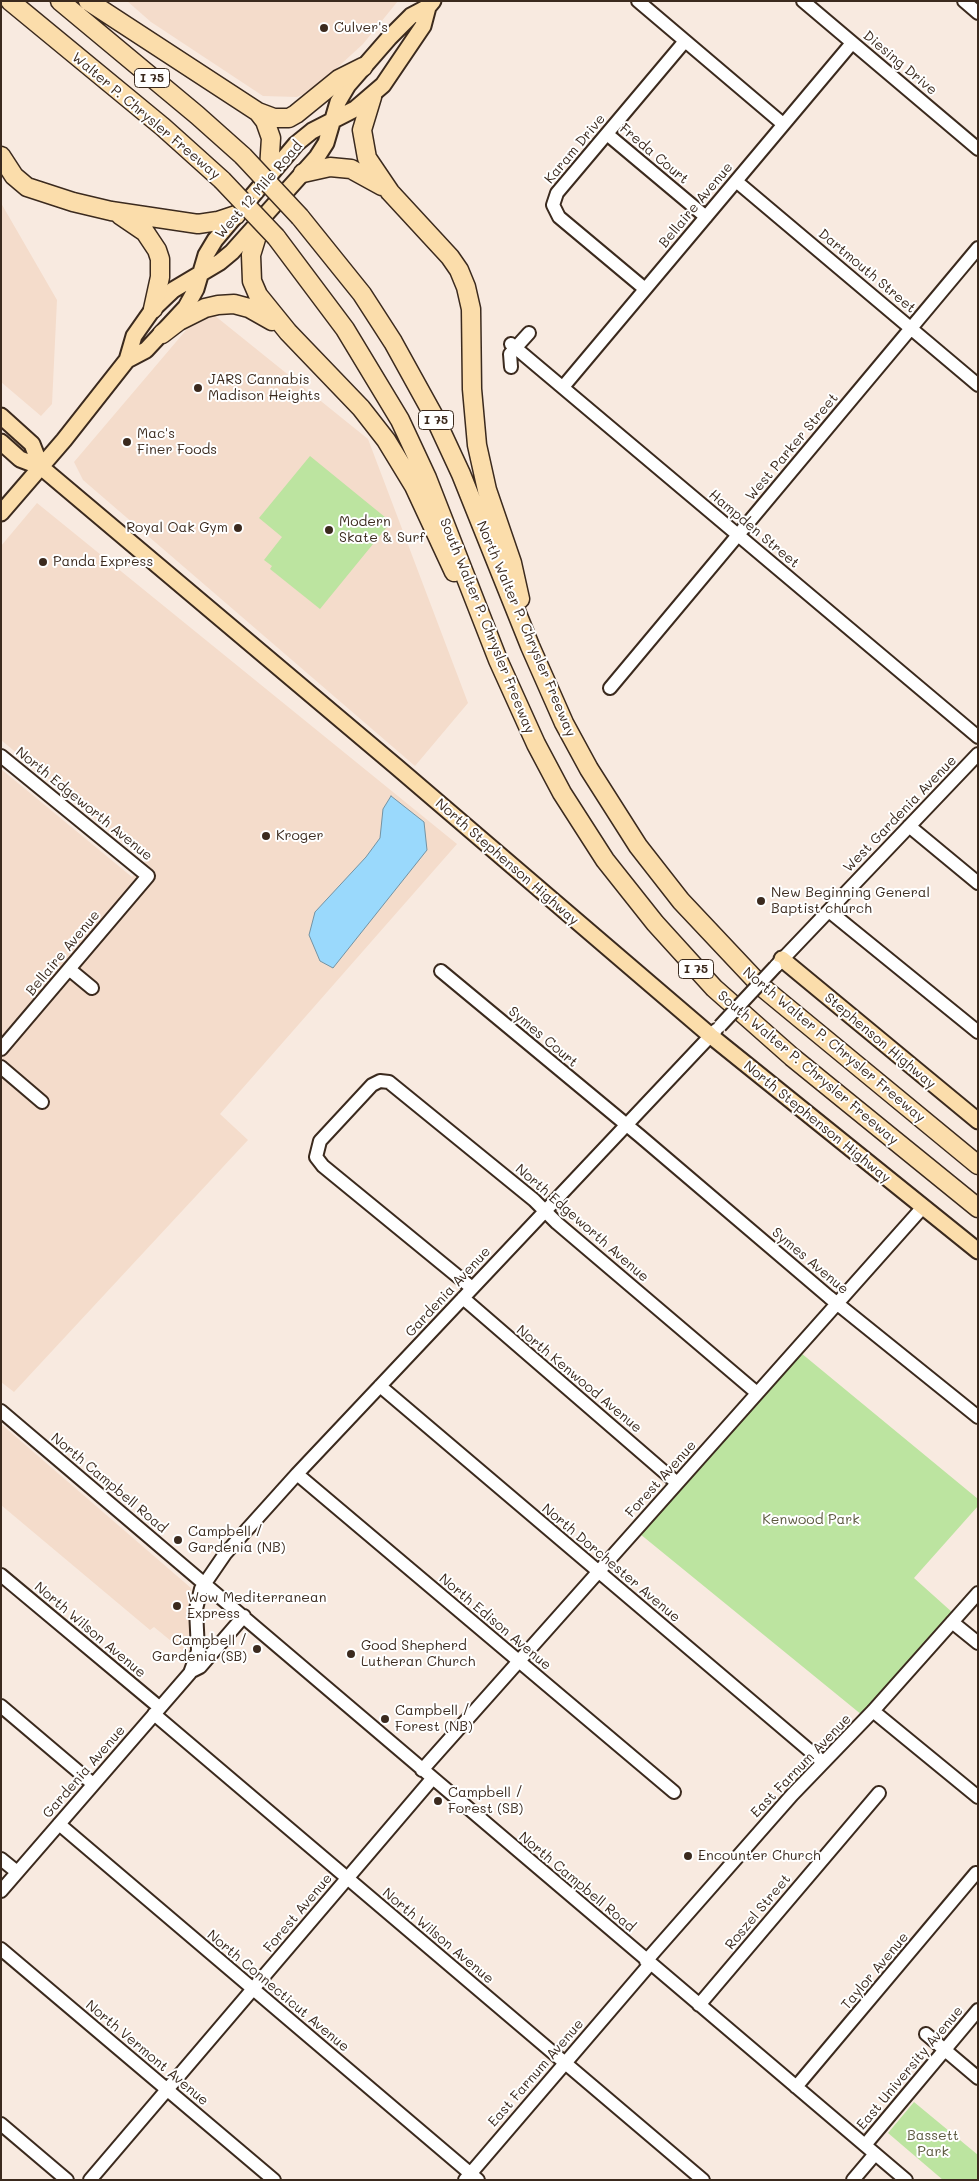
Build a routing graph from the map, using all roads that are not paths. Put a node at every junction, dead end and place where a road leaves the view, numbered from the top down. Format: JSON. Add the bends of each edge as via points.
{"nodes":[{"id":1,"x":10,"y":1,"type":"edge"},
{"id":2,"x":60,"y":1,"type":"edge"},
{"id":3,"x":88,"y":1,"type":"edge"},
{"id":4,"x":638,"y":1,"type":"edge"},
{"id":5,"x":803,"y":1,"type":"edge"},
{"id":6,"x":964,"y":1,"type":"edge"},
{"id":7,"x":430,"y":4,"type":"edge"},
{"id":8,"x":978,"y":13,"type":"edge"},
{"id":9,"x":685,"y":41,"type":"junction"},
{"id":10,"x":852,"y":42,"type":"junction"},
{"id":11,"x":363,"y":67,"type":"junction"},
{"id":12,"x":372,"y":97,"type":"junction"},
{"id":13,"x":258,"y":112,"type":"junction"},
{"id":14,"x":334,"y":120,"type":"junction"},
{"id":15,"x":783,"y":124,"type":"junction"},
{"id":16,"x":607,"y":134,"type":"junction"},
{"id":17,"x":978,"y":149,"type":"edge"},
{"id":18,"x":1,"y":156,"type":"edge"},
{"id":19,"x":303,"y":173,"type":"junction"},
{"id":20,"x":736,"y":181,"type":"junction"},
{"id":21,"x":265,"y":182,"type":"junction"},
{"id":22,"x":390,"y":192,"type":"junction"},
{"id":23,"x":111,"y":211,"type":"junction"},
{"id":24,"x":236,"y":214,"type":"junction"},
{"id":25,"x":263,"y":216,"type":"junction"},
{"id":26,"x":706,"y":217,"type":"junction"},
{"id":27,"x":276,"y":237,"type":"joint"},
{"id":28,"x":978,"y":248,"type":"edge"},
{"id":29,"x":200,"y":274,"type":"junction"},
{"id":30,"x":645,"y":289,"type":"junction"},
{"id":31,"x":153,"y":309,"type":"junction"},
{"id":32,"x":911,"y":328,"type":"junction"},
{"id":33,"x":288,"y":332,"type":"junction"},
{"id":34,"x":529,"y":333,"type":"dead end"},
{"id":35,"x":162,"y":334,"type":"junction"},
{"id":36,"x":514,"y":346,"type":"junction"},
{"id":37,"x":127,"y":360,"type":"junction"},
{"id":38,"x":511,"y":367,"type":"dead end"},
{"id":39,"x":978,"y":385,"type":"edge"},
{"id":40,"x":563,"y":387,"type":"junction"},
{"id":41,"x":1,"y":416,"type":"edge"},
{"id":42,"x":1,"y":442,"type":"edge"},
{"id":43,"x":41,"y":467,"type":"junction"},
{"id":44,"x":1,"y":513,"type":"edge"},
{"id":45,"x":738,"y":534,"type":"junction"},
{"id":46,"x":530,"y":646,"type":"junction"},
{"id":47,"x":498,"y":660,"type":"junction"},
{"id":48,"x":610,"y":688,"type":"dead end"},
{"id":49,"x":978,"y":737,"type":"edge"},
{"id":50,"x":978,"y":754,"type":"edge"},
{"id":51,"x":1,"y":756,"type":"edge"},
{"id":52,"x":909,"y":826,"type":"junction"},
{"id":53,"x":148,"y":876,"type":"joint"},
{"id":54,"x":978,"y":883,"type":"edge"},
{"id":55,"x":829,"y":910,"type":"junction"},
{"id":56,"x":779,"y":963,"type":"junction"},
{"id":57,"x":69,"y":969,"type":"junction"},
{"id":58,"x":441,"y":971,"type":"dead end"},
{"id":59,"x":92,"y":988,"type":"dead end"},
{"id":60,"x":715,"y":1031,"type":"junction"},
{"id":61,"x":978,"y":1032,"type":"edge"},
{"id":62,"x":1,"y":1049,"type":"edge"},
{"id":63,"x":1,"y":1068,"type":"edge"},
{"id":64,"x":42,"y":1102,"type":"dead end"},
{"id":65,"x":978,"y":1121,"type":"edge"},
{"id":66,"x":626,"y":1125,"type":"junction"},
{"id":67,"x":978,"y":1165,"type":"edge"},
{"id":68,"x":923,"y":1207,"type":"junction"},
{"id":69,"x":978,"y":1208,"type":"edge"},
{"id":70,"x":545,"y":1211,"type":"junction"},
{"id":71,"x":978,"y":1252,"type":"edge"},
{"id":72,"x":472,"y":1288,"type":"junction"},
{"id":73,"x":462,"y":1298,"type":"junction"},
{"id":74,"x":837,"y":1304,"type":"junction"},
{"id":75,"x":380,"y":1386,"type":"junction"},
{"id":76,"x":757,"y":1393,"type":"junction"},
{"id":77,"x":1,"y":1411,"type":"edge"},
{"id":78,"x":978,"y":1417,"type":"edge"},
{"id":79,"x":297,"y":1474,"type":"junction"},
{"id":80,"x":677,"y":1483,"type":"junction"},
{"id":81,"x":598,"y":1572,"type":"junction"},
{"id":82,"x":1,"y":1575,"type":"edge"},
{"id":83,"x":204,"y":1582,"type":"junction"},
{"id":84,"x":978,"y":1593,"type":"edge"},
{"id":85,"x":244,"y":1616,"type":"junction"},
{"id":86,"x":952,"y":1622,"type":"junction"},
{"id":87,"x":978,"y":1643,"type":"edge"},
{"id":88,"x":518,"y":1662,"type":"junction"},
{"id":89,"x":190,"y":1673,"type":"junction"},
{"id":90,"x":1,"y":1706,"type":"edge"},
{"id":91,"x":156,"y":1711,"type":"junction"},
{"id":92,"x":873,"y":1711,"type":"junction"},
{"id":93,"x":823,"y":1762,"type":"junction"},
{"id":94,"x":422,"y":1770,"type":"junction"},
{"id":95,"x":432,"y":1779,"type":"junction"},
{"id":96,"x":93,"y":1784,"type":"junction"},
{"id":97,"x":674,"y":1792,"type":"dead end"},
{"id":98,"x":879,"y":1793,"type":"dead end"},
{"id":99,"x":978,"y":1797,"type":"edge"},
{"id":100,"x":59,"y":1824,"type":"junction"},
{"id":101,"x":1,"y":1859,"type":"edge"},
{"id":102,"x":17,"y":1872,"type":"junction"},
{"id":103,"x":976,"y":1873,"type":"dead end"},
{"id":104,"x":347,"y":1879,"type":"junction"},
{"id":105,"x":1,"y":1891,"type":"edge"},
{"id":106,"x":1,"y":1949,"type":"edge"},
{"id":107,"x":648,"y":1962,"type":"junction"},
{"id":108,"x":253,"y":1989,"type":"junction"},
{"id":109,"x":699,"y":2005,"type":"junction"},
{"id":110,"x":978,"y":2010,"type":"edge"},
{"id":111,"x":926,"y":2034,"type":"dead end"},
{"id":112,"x":944,"y":2050,"type":"junction"},
{"id":113,"x":565,"y":2063,"type":"junction"},
{"id":114,"x":978,"y":2078,"type":"edge"},
{"id":115,"x":796,"y":2087,"type":"junction"},
{"id":116,"x":167,"y":2089,"type":"junction"},
{"id":117,"x":1,"y":2124,"type":"edge"},
{"id":118,"x":865,"y":2145,"type":"junction"},
{"id":119,"x":875,"y":2154,"type":"junction"},
{"id":120,"x":471,"y":2178,"type":"edge"},
{"id":121,"x":67,"y":2180,"type":"edge"},
{"id":122,"x":90,"y":2180,"type":"edge"},
{"id":123,"x":274,"y":2180,"type":"edge"},
{"id":124,"x":703,"y":2180,"type":"edge"},
{"id":125,"x":854,"y":2180,"type":"edge"},
{"id":126,"x":906,"y":2180,"type":"edge"}],
"edges":[{"from":1,"to":27,"type":"highway","name":"Walter P. Chrysler Freeway","number":"I 75","bridge":true,"via":[[169,132],[222,180]]},
{"from":2,"to":46,"type":"highway","name":"North Walter P. Chrysler Freeway","number":"I 75","bridge":true,"via":[[243,156],[300,217],[362,294],[430,409],[461,474]]},
{"from":3,"to":13,"type":"highway"},
{"from":4,"to":9,"type":"street"},
{"from":5,"to":10,"type":"street","name":"Diesing Drive"},
{"from":6,"to":8,"type":"street"},
{"from":7,"to":11,"type":"main road","name":"West 12 Mile Road","via":[[411,16]]},
{"from":7,"to":12,"type":"main road","name":"West 12 Mile Road","via":[[424,26]]},
{"from":9,"to":15,"type":"street"},
{"from":9,"to":16,"type":"street","name":"Karam Drive"},
{"from":10,"to":15,"type":"street","name":"Bellaire Avenue"},
{"from":10,"to":17,"type":"street","name":"Diesing Drive"},
{"from":11,"to":13,"type":"highway","via":[[339,79],[296,114],[281,119]]},
{"from":11,"to":14,"type":"main road","name":"West 12 Mile Road","via":[[338,102]]},
{"from":12,"to":14,"type":"main road","name":"West 12 Mile Road"},
{"from":12,"to":22,"type":"highway","via":[[362,130],[363,144],[367,158]]},
{"from":13,"to":21,"type":"highway","via":[[271,138]]},
{"from":14,"to":19,"type":"main road","name":"West 12 Mile Road","via":[[326,144]]},
{"from":14,"to":21,"type":"main road","name":"West 12 Mile Road","via":[[304,137]]},
{"from":15,"to":20,"type":"street","name":"Bellaire Avenue"},
{"from":16,"to":26,"type":"street","name":"Freda Court"},
{"from":16,"to":30,"type":"street","name":"Karam Drive","via":[[557,192],[554,209],[559,217]]},
{"from":18,"to":23,"type":"highway","via":[[14,176],[33,190]]},
{"from":19,"to":22,"type":"highway","via":[[330,167],[351,169]]},
{"from":19,"to":25,"type":"main road","name":"West 12 Mile Road"},
{"from":20,"to":26,"type":"street","name":"Bellaire Avenue"},
{"from":20,"to":32,"type":"street","name":"Dartmouth Street"},
{"from":21,"to":24,"type":"main road","name":"West 12 Mile Road"},
{"from":22,"to":46,"type":"highway","via":[[450,257],[466,287],[471,309],[472,389],[477,445],[487,490],[512,563]]},
{"from":23,"to":24,"type":"highway","via":[[198,224]]},
{"from":23,"to":31,"type":"highway","via":[[140,228],[157,250],[160,277]]},
{"from":24,"to":29,"type":"main road","name":"West 12 Mile Road","via":[[206,255]]},
{"from":25,"to":29,"type":"main road","name":"West 12 Mile Road","via":[[232,252]]},
{"from":25,"to":33,"type":"highway","via":[[251,254],[252,280],[263,303]]},
{"from":26,"to":30,"type":"street","name":"Bellaire Avenue"},
{"from":27,"to":47,"type":"highway","name":"South Walter P. Chrysler Freeway","number":"I 75","via":[[345,329],[400,420],[427,478]]},
{"from":28,"to":32,"type":"street","name":"West Parker Street"},
{"from":29,"to":31,"type":"main road","name":"West 12 Mile Road","via":[[173,290]]},
{"from":29,"to":35,"type":"main road","name":"West 12 Mile Road","via":[[186,307]]},
{"from":30,"to":40,"type":"street","name":"Bellaire Avenue"},
{"from":31,"to":37,"type":"main road","name":"West 12 Mile Road","via":[[134,336]]},
{"from":32,"to":39,"type":"street","name":"Dartmouth Street"},
{"from":32,"to":45,"type":"street","name":"West Parker Street"},
{"from":33,"to":35,"type":"highway","via":[[256,310],[226,304],[205,308]]},
{"from":33,"to":47,"type":"highway","via":[[361,408],[398,459]]},
{"from":34,"to":36,"type":"street"},
{"from":35,"to":37,"type":"main road","name":"West 12 Mile Road","via":[[146,350]]},
{"from":36,"to":38,"type":"street","via":[[510,354]]},
{"from":36,"to":40,"type":"street","name":"Hampden Street"},
{"from":37,"to":43,"type":"main road","name":"West 12 Mile Road"},
{"from":40,"to":45,"type":"street","name":"Hampden Street"},
{"from":41,"to":43,"type":"main road","name":"North Stephenson Highway","via":[[32,444]]},
{"from":42,"to":43,"type":"main road","name":"North Stephenson Highway","via":[[20,459]]},
{"from":43,"to":44,"type":"main road","name":"West 12 Mile Road"},
{"from":43,"to":60,"type":"main road","name":"North Stephenson Highway"},
{"from":45,"to":48,"type":"street","name":"West Parker Street"},
{"from":45,"to":49,"type":"street","name":"Hampden Street"},
{"from":46,"to":67,"type":"highway","name":"North Walter P. Chrysler Freeway","number":"I 75","via":[[560,715],[589,770],[638,846],[681,901],[740,966],[782,1005]]},
{"from":47,"to":69,"type":"highway","name":"South Walter P. Chrysler Freeway","number":"I 75","via":[[562,793],[605,860],[654,923],[737,1010]]},
{"from":50,"to":52,"type":"street","name":"West Gardenia Avenue"},
{"from":51,"to":53,"type":"street","name":"North Edgeworth Avenue"},
{"from":52,"to":54,"type":"street"},
{"from":52,"to":55,"type":"street","name":"West Gardenia Avenue"},
{"from":53,"to":57,"type":"street","name":"Bellaire Avenue"},
{"from":55,"to":56,"type":"street","name":"West Gardenia Avenue"},
{"from":55,"to":61,"type":"street"},
{"from":56,"to":60,"type":"street","name":"Gardenia Avenue","bridge":true},
{"from":56,"to":65,"type":"main road","name":"Stephenson Highway"},
{"from":57,"to":59,"type":"street"},
{"from":57,"to":62,"type":"street","name":"Bellaire Avenue"},
{"from":58,"to":66,"type":"street","name":"Symes Court"},
{"from":60,"to":66,"type":"street","name":"Gardenia Avenue"},
{"from":60,"to":68,"type":"main road","name":"North Stephenson Highway"},
{"from":63,"to":64,"type":"street"},
{"from":66,"to":70,"type":"street","name":"Gardenia Avenue"},
{"from":66,"to":74,"type":"street","name":"Symes Avenue"},
{"from":68,"to":71,"type":"main road","name":"North Stephenson Highway"},
{"from":68,"to":74,"type":"street","name":"Forest Avenue"},
{"from":70,"to":72,"type":"street","name":"Gardenia Avenue"},
{"from":70,"to":72,"type":"street","name":"North Edgeworth Avenue","via":[[398,1088],[383,1080],[372,1085],[320,1141],[316,1157]]},
{"from":70,"to":76,"type":"street","name":"North Edgeworth Avenue"},
{"from":72,"to":73,"type":"street","name":"Gardenia Avenue"},
{"from":73,"to":75,"type":"street","name":"Gardenia Avenue"},
{"from":73,"to":80,"type":"street","name":"North Kenwood Avenue"},
{"from":74,"to":76,"type":"street","name":"Forest Avenue"},
{"from":74,"to":78,"type":"street","name":"Symes Avenue"},
{"from":75,"to":79,"type":"street","name":"Gardenia Avenue"},
{"from":75,"to":81,"type":"street","name":"North Dorchester Avenue"},
{"from":76,"to":80,"type":"street","name":"Forest Avenue"},
{"from":77,"to":83,"type":"street","name":"North Campbell Road"},
{"from":79,"to":83,"type":"street","name":"Gardenia Avenue","via":[[237,1539]]},
{"from":79,"to":88,"type":"street","name":"North Edison Avenue"},
{"from":80,"to":81,"type":"street","name":"Forest Avenue"},
{"from":81,"to":88,"type":"street","name":"Forest Avenue"},
{"from":81,"to":93,"type":"street","name":"North Dorchester Avenue"},
{"from":82,"to":91,"type":"street","name":"North Wilson Avenue"},
{"from":83,"to":85,"type":"street","name":"North Campbell Road"},
{"from":83,"to":89,"type":"street","name":"Gardenia Avenue","via":[[196,1609],[198,1651]]},
{"from":84,"to":86,"type":"street","name":"East Farnum Avenue"},
{"from":85,"to":89,"type":"street","name":"Gardenia Avenue","via":[[200,1667]]},
{"from":85,"to":94,"type":"street","name":"North Campbell Road"},
{"from":86,"to":87,"type":"street"},
{"from":86,"to":92,"type":"street","name":"East Farnum Avenue"},
{"from":88,"to":94,"type":"street","name":"Forest Avenue"},
{"from":88,"to":97,"type":"street","name":"North Edison Avenue"},
{"from":89,"to":91,"type":"street","name":"Gardenia Avenue"},
{"from":90,"to":96,"type":"street"},
{"from":91,"to":96,"type":"street","name":"Gardenia Avenue"},
{"from":91,"to":104,"type":"street","name":"North Wilson Avenue"},
{"from":92,"to":93,"type":"street","name":"East Farnum Avenue"},
{"from":92,"to":99,"type":"street"},
{"from":93,"to":107,"type":"street","name":"East Farnum Avenue"},
{"from":94,"to":95,"type":"street","name":"North Campbell Road"},
{"from":95,"to":104,"type":"street","name":"Forest Avenue"},
{"from":95,"to":107,"type":"street","name":"North Campbell Road"},
{"from":96,"to":100,"type":"street","name":"Gardenia Avenue"},
{"from":98,"to":109,"type":"street","name":"Roszel Street"},
{"from":100,"to":102,"type":"street","name":"Gardenia Avenue"},
{"from":100,"to":108,"type":"street","name":"North Connecticut Avenue"},
{"from":101,"to":102,"type":"street"},
{"from":102,"to":105,"type":"street","name":"Gardenia Avenue"},
{"from":103,"to":115,"type":"street","name":"Taylor Avenue"},
{"from":104,"to":108,"type":"street","name":"Forest Avenue"},
{"from":104,"to":113,"type":"street","name":"North Wilson Avenue"},
{"from":106,"to":116,"type":"street","name":"North Vermont Avenue"},
{"from":107,"to":109,"type":"street","name":"North Campbell Road"},
{"from":107,"to":113,"type":"street","name":"East Farnum Avenue"},
{"from":108,"to":116,"type":"street","name":"Forest Avenue"},
{"from":108,"to":120,"type":"street","name":"North Connecticut Avenue"},
{"from":109,"to":115,"type":"street","name":"North Campbell Road"},
{"from":110,"to":112,"type":"street","name":"East University Avenue"},
{"from":111,"to":112,"type":"street"},
{"from":112,"to":114,"type":"street"},
{"from":112,"to":118,"type":"street","name":"East University Avenue"},
{"from":113,"to":120,"type":"street","name":"East Farnum Avenue"},
{"from":113,"to":124,"type":"street","name":"North Wilson Avenue"},
{"from":115,"to":118,"type":"street","name":"North Campbell Road"},
{"from":116,"to":122,"type":"street","name":"Forest Avenue"},
{"from":116,"to":123,"type":"street","name":"North Vermont Avenue"},
{"from":117,"to":121,"type":"street"},
{"from":118,"to":119,"type":"street","name":"North Campbell Road"},
{"from":119,"to":125,"type":"street"},
{"from":119,"to":126,"type":"street","name":"North Campbell Road"}]}
